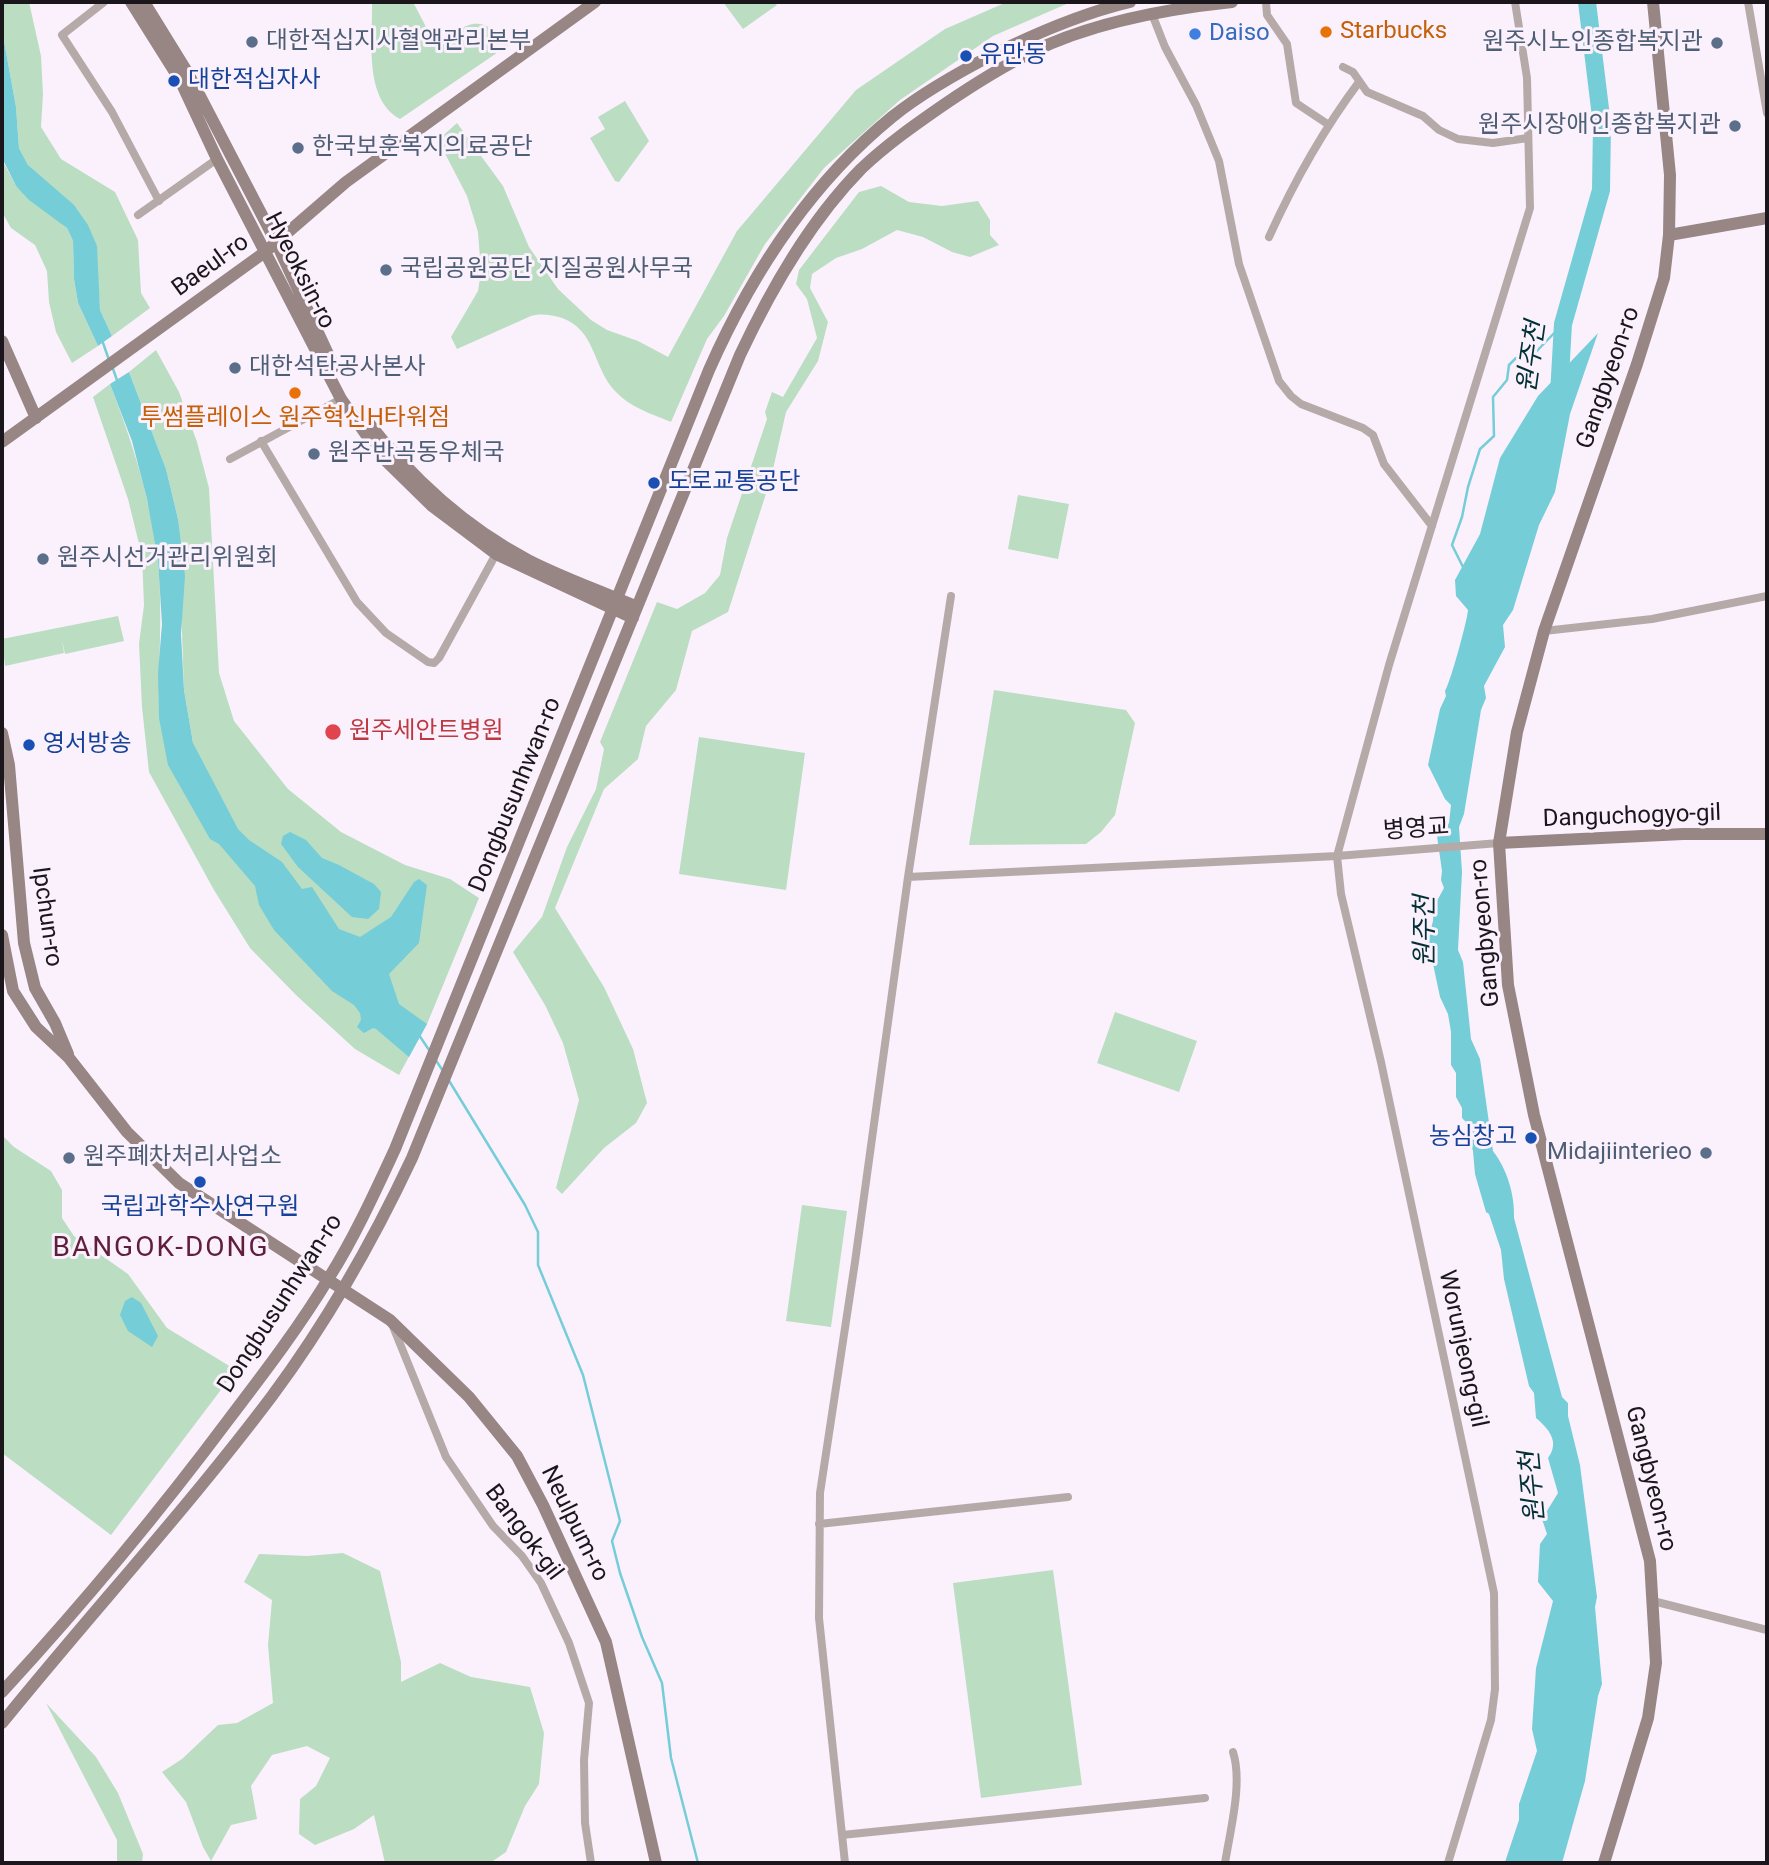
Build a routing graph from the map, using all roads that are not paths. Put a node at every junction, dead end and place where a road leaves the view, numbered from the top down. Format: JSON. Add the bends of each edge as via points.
{"nodes":[{"id":1,"x":104,"y":2,"type":"edge"},
{"id":2,"x":131,"y":2,"type":"edge"},
{"id":3,"x":144,"y":2,"type":"edge"},
{"id":4,"x":595,"y":2,"type":"edge"},
{"id":5,"x":1130,"y":2,"type":"edge"},
{"id":6,"x":1232,"y":2,"type":"edge"},
{"id":7,"x":1266,"y":2,"type":"edge"},
{"id":8,"x":1515,"y":2,"type":"edge"},
{"id":9,"x":1653,"y":2,"type":"edge"},
{"id":10,"x":1748,"y":2,"type":"edge"},
{"id":11,"x":1192,"y":4,"type":"edge"},
{"id":12,"x":1152,"y":15,"type":"junction"},
{"id":13,"x":1343,"y":67,"type":"dead end"},
{"id":14,"x":1359,"y":82,"type":"junction"},
{"id":15,"x":1767,"y":113,"type":"edge"},
{"id":16,"x":1329,"y":125,"type":"junction"},
{"id":17,"x":1528,"y":138,"type":"junction"},
{"id":18,"x":217,"y":159,"type":"junction"},
{"id":19,"x":159,"y":201,"type":"junction"},
{"id":20,"x":138,"y":215,"type":"dead end"},
{"id":21,"x":1767,"y":218,"type":"edge"},
{"id":22,"x":1669,"y":235,"type":"junction"},
{"id":23,"x":1269,"y":237,"type":"dead end"},
{"id":24,"x":277,"y":244,"type":"junction"},
{"id":25,"x":265,"y":252,"type":"junction"},
{"id":26,"x":2,"y":341,"type":"edge"},
{"id":27,"x":344,"y":397,"type":"junction"},
{"id":28,"x":36,"y":418,"type":"junction"},
{"id":29,"x":2,"y":442,"type":"edge"},
{"id":30,"x":261,"y":442,"type":"junction"},
{"id":31,"x":230,"y":459,"type":"dead end"},
{"id":32,"x":1432,"y":526,"type":"junction"},
{"id":33,"x":496,"y":554,"type":"junction"},
{"id":34,"x":951,"y":596,"type":"dead end"},
{"id":35,"x":1767,"y":596,"type":"edge"},
{"id":36,"x":616,"y":604,"type":"junction"},
{"id":37,"x":635,"y":613,"type":"junction"},
{"id":38,"x":1544,"y":631,"type":"junction"},
{"id":39,"x":2,"y":733,"type":"edge"},
{"id":40,"x":1767,"y":834,"type":"edge"},
{"id":41,"x":1499,"y":843,"type":"junction"},
{"id":42,"x":1337,"y":856,"type":"junction"},
{"id":43,"x":908,"y":877,"type":"junction"},
{"id":44,"x":2,"y":935,"type":"edge"},
{"id":45,"x":69,"y":1058,"type":"junction"},
{"id":46,"x":329,"y":1278,"type":"junction"},
{"id":47,"x":343,"y":1288,"type":"junction"},
{"id":48,"x":390,"y":1320,"type":"junction"},
{"id":49,"x":1068,"y":1497,"type":"dead end"},
{"id":50,"x":164,"y":1502,"type":"junction"},
{"id":51,"x":179,"y":1514,"type":"junction"},
{"id":52,"x":819,"y":1524,"type":"junction"},
{"id":53,"x":1653,"y":1601,"type":"junction"},
{"id":54,"x":1767,"y":1630,"type":"edge"},
{"id":55,"x":2,"y":1692,"type":"edge"},
{"id":56,"x":2,"y":1723,"type":"edge"},
{"id":57,"x":1233,"y":1752,"type":"dead end"},
{"id":58,"x":1205,"y":1798,"type":"dead end"},
{"id":59,"x":842,"y":1835,"type":"junction"},
{"id":60,"x":591,"y":1863,"type":"edge"},
{"id":61,"x":656,"y":1863,"type":"edge"},
{"id":62,"x":845,"y":1863,"type":"edge"},
{"id":63,"x":1225,"y":1863,"type":"edge"},
{"id":64,"x":1448,"y":1863,"type":"edge"},
{"id":65,"x":1604,"y":1863,"type":"edge"}],
"edges":[{"from":1,"to":19,"type":"street","via":[[62,35]]},
{"from":2,"to":18,"type":"street","name":"Hyeoksin-ro","via":[[180,80]]},
{"from":3,"to":24,"type":"street","name":"Hyeoksin-ro","via":[[189,75]]},
{"from":4,"to":24,"type":"street","name":"Baeul-ro","via":[[346,182]]},
{"from":5,"to":36,"type":"street","name":"Dongbusunhwan-ro","via":[[1054,26],[979,62],[894,115],[827,179],[783,238],[720,344]]},
{"from":6,"to":11,"type":"street","name":"Dongbusunhwan-ro"},
{"from":7,"to":16,"type":"street","via":[[1267,15],[1287,44],[1296,103]]},
{"from":8,"to":17,"type":"street","via":[[1527,78]]},
{"from":9,"to":22,"type":"street","name":"Gangbyeon-ro","via":[[1670,176]]},
{"from":10,"to":15,"type":"street"},
{"from":11,"to":12,"type":"street","name":"Dongbusunhwan-ro"},
{"from":12,"to":32,"type":"street","via":[[1219,160],[1239,264],[1279,381],[1301,404],[1373,435],[1384,464]]},
{"from":12,"to":37,"type":"street","name":"Dongbusunhwan-ro","via":[[1073,36],[987,76],[910,129],[843,190],[805,238],[749,335]]},
{"from":13,"to":14,"type":"street"},
{"from":14,"to":16,"type":"street"},
{"from":14,"to":17,"type":"street","via":[[1367,92],[1423,116],[1458,139],[1493,143]]},
{"from":16,"to":23,"type":"street"},
{"from":17,"to":32,"type":"street","via":[[1530,208]]},
{"from":18,"to":19,"type":"street"},
{"from":18,"to":25,"type":"street","name":"Hyeoksin-ro"},
{"from":19,"to":20,"type":"street"},
{"from":21,"to":22,"type":"street"},
{"from":22,"to":38,"type":"street","name":"Gangbyeon-ro","via":[[1664,278],[1637,364]]},
{"from":24,"to":25,"type":"street","name":"Baeul-ro"},
{"from":24,"to":27,"type":"street","name":"Hyeoksin-ro"},
{"from":25,"to":27,"type":"street","name":"Hyeoksin-ro"},
{"from":25,"to":28,"type":"street","name":"Baeul-ro"},
{"from":26,"to":28,"type":"street"},
{"from":27,"to":30,"type":"street"},
{"from":27,"to":33,"type":"street","name":"Hyeoksin-ro","via":[[382,457],[447,519]]},
{"from":27,"to":36,"type":"street","name":"Hyeoksin-ro","via":[[435,496],[528,560]]},
{"from":28,"to":29,"type":"street"},
{"from":30,"to":31,"type":"street"},
{"from":30,"to":33,"type":"street","via":[[357,602],[386,633],[428,662],[439,658]]},
{"from":32,"to":42,"type":"street"},
{"from":33,"to":36,"type":"street","name":"Hyeoksin-ro"},
{"from":34,"to":43,"type":"street"},
{"from":35,"to":38,"type":"street","via":[[1652,619]]},
{"from":36,"to":37,"type":"street"},
{"from":36,"to":46,"type":"street","name":"Dongbusunhwan-ro","via":[[379,1184]]},
{"from":37,"to":47,"type":"street","name":"Dongbusunhwan-ro","via":[[412,1158]]},
{"from":38,"to":41,"type":"street","name":"Gangbyeon-ro","via":[[1517,732]]},
{"from":39,"to":45,"type":"street","name":"Ipchun-ro","via":[[9,765],[23,943],[36,988]]},
{"from":40,"to":41,"type":"street","name":"Danguchogyo-gil"},
{"from":41,"to":42,"type":"street","name":"병영교"},
{"from":41,"to":53,"type":"street","name":"Gangbyeon-ro","via":[[1508,985],[1519,1048],[1650,1562]]},
{"from":42,"to":43,"type":"street"},
{"from":42,"to":64,"type":"street","name":"Worunjeong-gil","via":[[1341,894],[1494,1593],[1491,1720]]},
{"from":43,"to":52,"type":"street"},
{"from":44,"to":45,"type":"street","name":"Ipchun-ro","via":[[13,991],[36,1027]]},
{"from":45,"to":46,"type":"street","name":"Ipchun-ro","via":[[127,1132],[179,1183]]},
{"from":46,"to":47,"type":"street","name":"Neulpum-ro"},
{"from":46,"to":50,"type":"street","name":"Dongbusunhwan-ro","via":[[258,1381]]},
{"from":47,"to":48,"type":"street","name":"Neulpum-ro"},
{"from":47,"to":51,"type":"street","name":"Dongbusunhwan-ro","via":[[274,1393]]},
{"from":48,"to":60,"type":"street","name":"Bangok-gil","via":[[446,1457],[472,1499],[541,1583],[569,1643],[589,1703],[584,1811]]},
{"from":48,"to":61,"type":"street","name":"Neulpum-ro","via":[[469,1396],[517,1457],[543,1505],[606,1642]]},
{"from":49,"to":52,"type":"street"},
{"from":50,"to":51,"type":"street"},
{"from":50,"to":55,"type":"street","name":"Dongbusunhwan-ro"},
{"from":51,"to":56,"type":"street","name":"Dongbusunhwan-ro"},
{"from":52,"to":59,"type":"street","via":[[819,1618]]},
{"from":53,"to":54,"type":"street"},
{"from":53,"to":65,"type":"street","name":"Gangbyeon-ro","via":[[1656,1663],[1648,1718]]},
{"from":57,"to":63,"type":"street","via":[[1236,1780]]},
{"from":58,"to":59,"type":"street"},
{"from":59,"to":62,"type":"street"}]}
